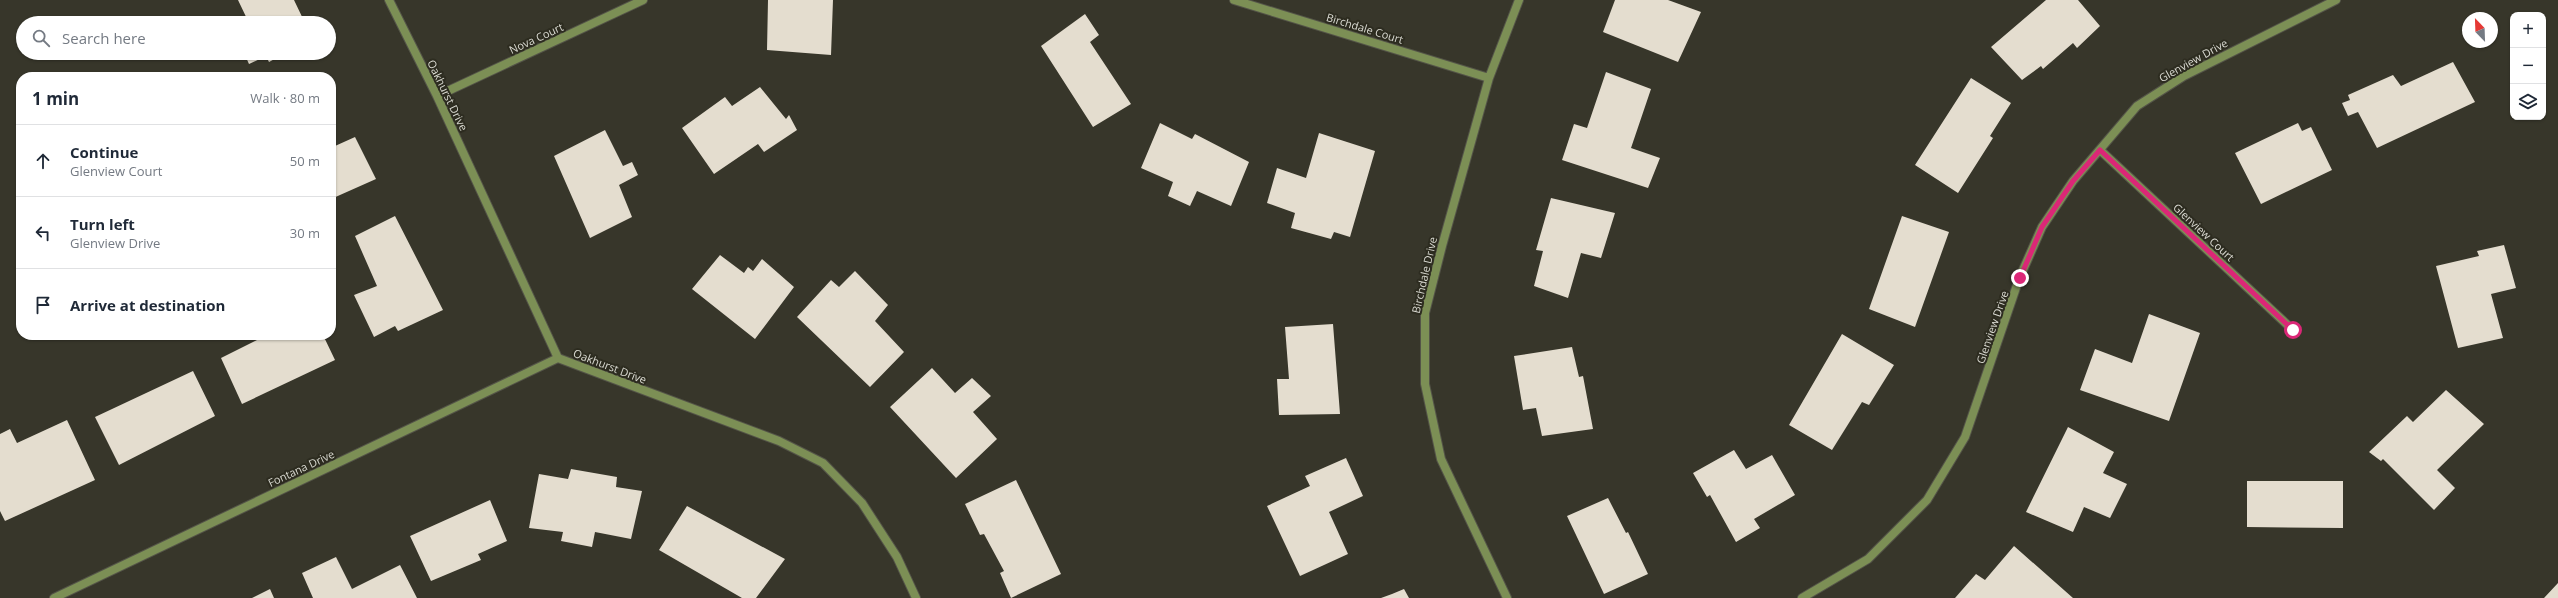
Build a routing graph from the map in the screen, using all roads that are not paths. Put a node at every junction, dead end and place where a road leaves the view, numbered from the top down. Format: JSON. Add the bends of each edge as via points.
{"nodes":[{"id":1,"x":389,"y":0,"type":"edge"},
{"id":2,"x":643,"y":0,"type":"edge"},
{"id":3,"x":1234,"y":0,"type":"edge"},
{"id":4,"x":1519,"y":0,"type":"edge"},
{"id":5,"x":2336,"y":0,"type":"edge"},
{"id":6,"x":1489,"y":78,"type":"junction"},
{"id":7,"x":438,"y":96,"type":"junction"},
{"id":8,"x":2100,"y":150,"type":"junction"},
{"id":9,"x":2293,"y":330,"type":"dead end"},
{"id":10,"x":558,"y":358,"type":"junction"},
{"id":11,"x":54,"y":598,"type":"edge"},
{"id":12,"x":916,"y":598,"type":"edge"},
{"id":13,"x":1507,"y":598,"type":"edge"},
{"id":14,"x":1802,"y":598,"type":"edge"}],
"edges":[{"from":1,"to":7,"type":"street","name":"Oakhurst Drive"},
{"from":2,"to":7,"type":"street","name":"Nova Court"},
{"from":3,"to":6,"type":"street","name":"Birchdale Court"},
{"from":4,"to":6,"type":"street","name":"Birchdale Drive"},
{"from":5,"to":8,"type":"street","name":"Glenview Drive","via":[[2198,69],[2143,102]]},
{"from":6,"to":13,"type":"street","name":"Birchdale Drive","via":[[1426,313],[1424,384],[1441,459]]},
{"from":7,"to":10,"type":"street","name":"Oakhurst Drive"},
{"from":8,"to":9,"type":"street","name":"Glenview Court"},
{"from":8,"to":14,"type":"street","name":"Glenview Drive","via":[[2073,181],[2042,227],[2020,278],[1965,437],[1926,500],[1868,559]]},
{"from":10,"to":11,"type":"street","name":"Fontana Drive"},
{"from":10,"to":12,"type":"street","name":"Oakhurst Drive","via":[[779,442],[823,463],[862,503],[896,557]]}]}
